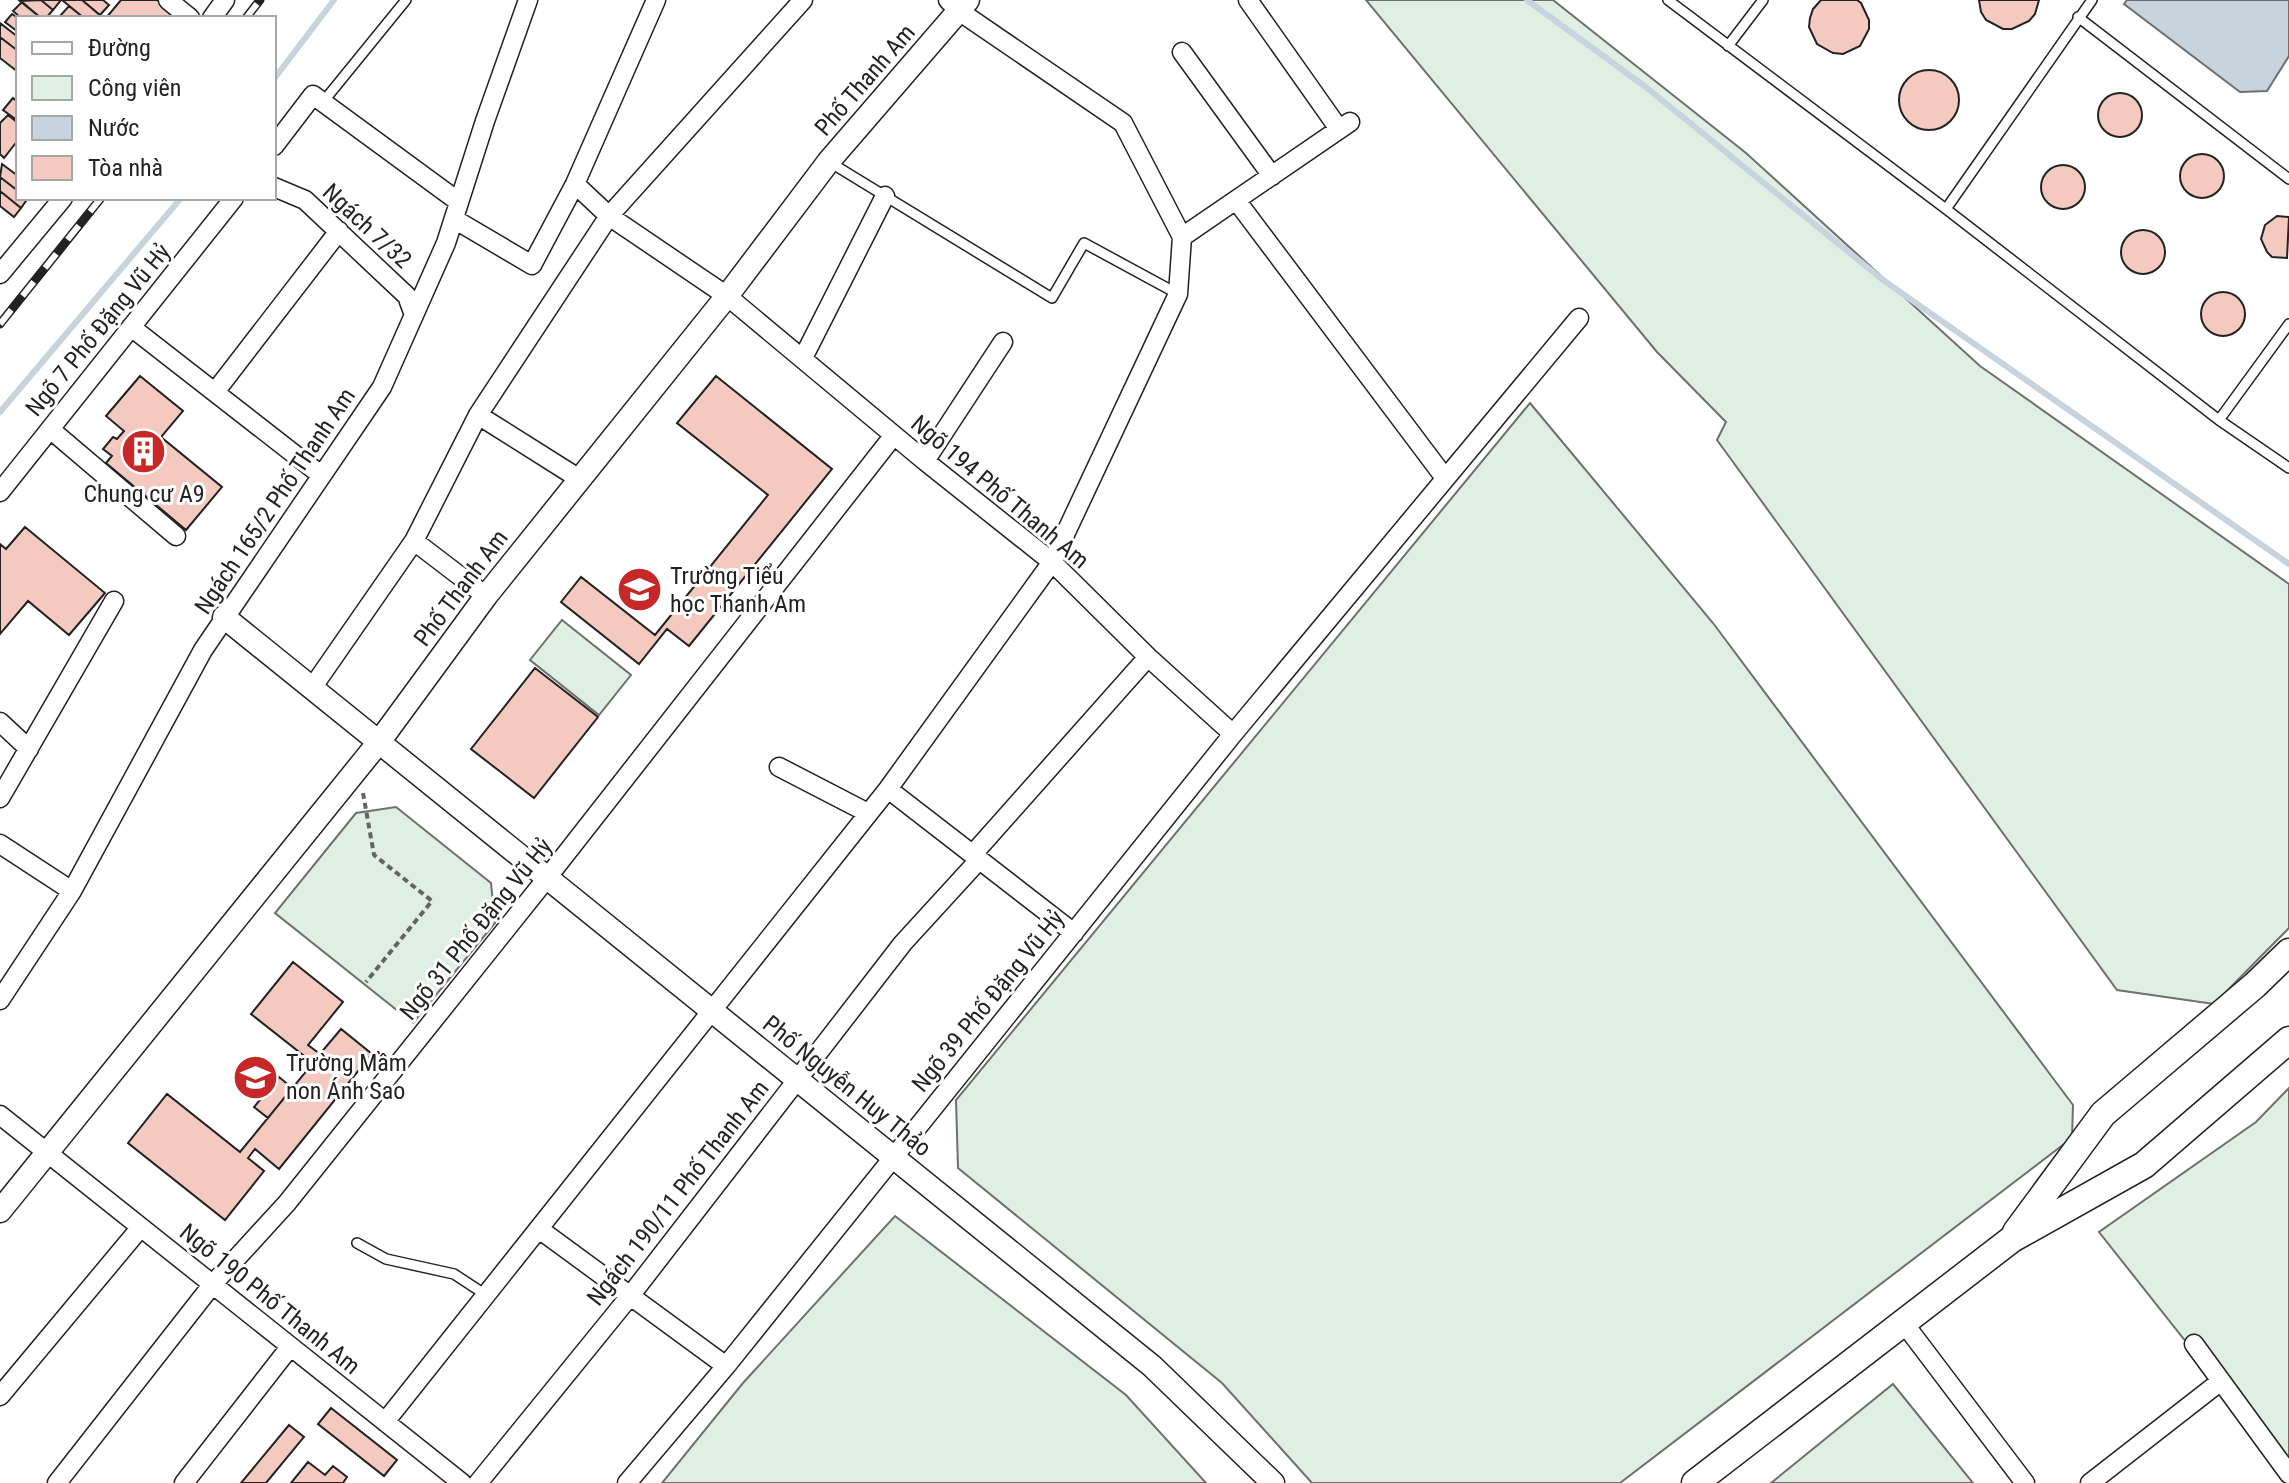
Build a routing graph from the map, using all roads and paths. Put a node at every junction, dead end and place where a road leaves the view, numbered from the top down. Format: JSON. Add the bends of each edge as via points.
{"nodes":[{"id":1,"x":168,"y":0,"type":"edge"},
{"id":2,"x":406,"y":0,"type":"edge"},
{"id":3,"x":528,"y":0,"type":"edge"},
{"id":4,"x":656,"y":0,"type":"edge"},
{"id":5,"x":803,"y":0,"type":"edge"},
{"id":6,"x":1248,"y":0,"type":"edge"},
{"id":7,"x":1668,"y":0,"type":"edge"},
{"id":8,"x":1763,"y":0,"type":"edge"},
{"id":9,"x":2092,"y":0,"type":"edge"},
{"id":10,"x":959,"y":4,"type":"edge"},
{"id":11,"x":188,"y":16,"type":"edge"},
{"id":12,"x":2078,"y":17,"type":"junction"},
{"id":13,"x":1728,"y":46,"type":"junction"},
{"id":14,"x":1182,"y":52,"type":"dead end"},
{"id":15,"x":318,"y":98,"type":"junction"},
{"id":16,"x":276,"y":144,"type":"edge"},
{"id":17,"x":829,"y":161,"type":"junction"},
{"id":18,"x":1272,"y":176,"type":"junction"},
{"id":19,"x":2289,"y":179,"type":"edge"},
{"id":20,"x":575,"y":184,"type":"junction"},
{"id":21,"x":276,"y":188,"type":"edge"},
{"id":22,"x":885,"y":196,"type":"junction"},
{"id":23,"x":61,"y":200,"type":"edge"},
{"id":24,"x":232,"y":200,"type":"edge"},
{"id":25,"x":1236,"y":200,"type":"junction"},
{"id":26,"x":1946,"y":209,"type":"junction"},
{"id":27,"x":456,"y":210,"type":"junction"},
{"id":28,"x":609,"y":216,"type":"junction"},
{"id":29,"x":339,"y":231,"type":"junction"},
{"id":30,"x":1182,"y":237,"type":"junction"},
{"id":31,"x":0,"y":274,"type":"edge"},
{"id":32,"x":1178,"y":294,"type":"junction"},
{"id":33,"x":727,"y":296,"type":"junction"},
{"id":34,"x":414,"y":315,"type":"junction"},
{"id":35,"x":1579,"y":318,"type":"dead end"},
{"id":36,"x":2289,"y":324,"type":"edge"},
{"id":37,"x":131,"y":327,"type":"junction"},
{"id":38,"x":1003,"y":342,"type":"dead end"},
{"id":39,"x":803,"y":358,"type":"junction"},
{"id":40,"x":215,"y":392,"type":"junction"},
{"id":41,"x":478,"y":415,"type":"junction"},
{"id":42,"x":2219,"y":420,"type":"junction"},
{"id":43,"x":50,"y":429,"type":"junction"},
{"id":44,"x":894,"y":435,"type":"junction"},
{"id":45,"x":925,"y":461,"type":"junction"},
{"id":46,"x":2289,"y":468,"type":"edge"},
{"id":47,"x":321,"y":475,"type":"junction"},
{"id":48,"x":578,"y":478,"type":"junction"},
{"id":49,"x":1445,"y":478,"type":"junction"},
{"id":50,"x":0,"y":492,"type":"edge"},
{"id":51,"x":176,"y":536,"type":"dead end"},
{"id":52,"x":414,"y":541,"type":"junction"},
{"id":53,"x":1052,"y":562,"type":"junction"},
{"id":54,"x":486,"y":596,"type":"junction"},
{"id":55,"x":114,"y":601,"type":"dead end"},
{"id":56,"x":224,"y":617,"type":"junction"},
{"id":57,"x":1148,"y":657,"type":"junction"},
{"id":58,"x":312,"y":688,"type":"junction"},
{"id":59,"x":0,"y":722,"type":"edge"},
{"id":60,"x":1233,"y":734,"type":"junction"},
{"id":61,"x":379,"y":742,"type":"junction"},
{"id":62,"x":29,"y":749,"type":"junction"},
{"id":63,"x":779,"y":767,"type":"dead end"},
{"id":64,"x":358,"y":768,"type":"junction"},
{"id":65,"x":888,"y":789,"type":"junction"},
{"id":66,"x":0,"y":798,"type":"edge"},
{"id":67,"x":868,"y":813,"type":"junction"},
{"id":68,"x":0,"y":844,"type":"edge"},
{"id":69,"x":976,"y":857,"type":"junction"},
{"id":70,"x":547,"y":878,"type":"junction"},
{"id":71,"x":72,"y":891,"type":"junction"},
{"id":72,"x":1074,"y":933,"type":"junction"},
{"id":73,"x":2289,"y":952,"type":"edge"},
{"id":74,"x":6,"y":976,"type":"edge"},
{"id":75,"x":366,"y":982,"type":"dead end"},
{"id":76,"x":0,"y":1000,"type":"edge"},
{"id":77,"x":711,"y":1010,"type":"junction"},
{"id":78,"x":2289,"y":1040,"type":"edge"},
{"id":79,"x":797,"y":1079,"type":"junction"},
{"id":80,"x":0,"y":1115,"type":"edge"},
{"id":81,"x":46,"y":1154,"type":"junction"},
{"id":82,"x":893,"y":1157,"type":"junction"},
{"id":83,"x":0,"y":1211,"type":"edge"},
{"id":84,"x":141,"y":1227,"type":"junction"},
{"id":85,"x":539,"y":1229,"type":"junction"},
{"id":86,"x":2012,"y":1239,"type":"junction"},
{"id":87,"x":357,"y":1243,"type":"dead end"},
{"id":88,"x":212,"y":1285,"type":"junction"},
{"id":89,"x":486,"y":1295,"type":"junction"},
{"id":90,"x":630,"y":1296,"type":"junction"},
{"id":91,"x":1903,"y":1322,"type":"junction"},
{"id":92,"x":2194,"y":1344,"type":"dead end"},
{"id":93,"x":290,"y":1347,"type":"junction"},
{"id":94,"x":726,"y":1366,"type":"junction"},
{"id":95,"x":2221,"y":1381,"type":"junction"},
{"id":96,"x":0,"y":1396,"type":"edge"},
{"id":97,"x":385,"y":1422,"type":"junction"},
{"id":98,"x":2289,"y":1474,"type":"edge"},
{"id":99,"x":57,"y":1483,"type":"edge"},
{"id":100,"x":184,"y":1483,"type":"edge"},
{"id":101,"x":462,"y":1483,"type":"edge"},
{"id":102,"x":478,"y":1483,"type":"edge"},
{"id":103,"x":627,"y":1483,"type":"edge"},
{"id":104,"x":1273,"y":1483,"type":"edge"},
{"id":105,"x":1695,"y":1483,"type":"edge"},
{"id":106,"x":2025,"y":1483,"type":"edge"},
{"id":107,"x":2090,"y":1483,"type":"edge"},
{"id":108,"x":2277,"y":1483,"type":"edge"}],
"edges":[{"from":1,"to":11,"type":"street"},
{"from":2,"to":15,"type":"lane"},
{"from":3,"to":27,"type":"street","name":"Ngách 165/2 Phố Thanh Am"},
{"from":4,"to":20,"type":"street"},
{"from":5,"to":28,"type":"street"},
{"from":6,"to":18,"type":"street","via":[[1345,126]]},
{"from":7,"to":13,"type":"lane"},
{"from":8,"to":13,"type":"lane"},
{"from":9,"to":12,"type":"lane"},
{"from":10,"to":17,"type":"street","name":"Phố Thanh Am"},
{"from":10,"to":30,"type":"street","via":[[1123,123]]},
{"from":12,"to":19,"type":"lane"},
{"from":12,"to":26,"type":"lane"},
{"from":13,"to":26,"type":"lane"},
{"from":14,"to":18,"type":"street"},
{"from":15,"to":16,"type":"street"},
{"from":15,"to":27,"type":"street"},
{"from":17,"to":22,"type":"lane"},
{"from":17,"to":33,"type":"street","name":"Phố Thanh Am"},
{"from":18,"to":25,"type":"street"},
{"from":20,"to":27,"type":"street","via":[[532,265]]},
{"from":20,"to":28,"type":"street","name":"Ngõ 194 Phố Thanh Am"},
{"from":21,"to":29,"type":"street","name":"Ngách 7/32","via":[[305,200]]},
{"from":22,"to":32,"type":"lane","via":[[1052,298],[1084,243]]},
{"from":22,"to":39,"type":"street"},
{"from":23,"to":31,"type":"street"},
{"from":24,"to":37,"type":"street","name":"Ngõ 7 Phố Đặng Vũ Hỷ"},
{"from":25,"to":30,"type":"street"},
{"from":25,"to":49,"type":"street"},
{"from":26,"to":42,"type":"lane"},
{"from":27,"to":34,"type":"street","name":"Ngách 165/2 Phố Thanh Am"},
{"from":28,"to":33,"type":"street","name":"Ngõ 194 Phố Thanh Am"},
{"from":28,"to":41,"type":"street"},
{"from":29,"to":34,"type":"street","name":"Ngách 7/32","via":[[407,296]]},
{"from":29,"to":40,"type":"street"},
{"from":30,"to":32,"type":"street"},
{"from":32,"to":53,"type":"street"},
{"from":33,"to":39,"type":"street","name":"Ngõ 194 Phố Thanh Am"},
{"from":33,"to":48,"type":"street","name":"Phố Thanh Am"},
{"from":34,"to":47,"type":"street","name":"Ngách 165/2 Phố Thanh Am","via":[[382,387]]},
{"from":35,"to":49,"type":"street","name":"Ngõ 39 Phố Đặng Vũ Hỷ"},
{"from":36,"to":42,"type":"lane"},
{"from":37,"to":40,"type":"street"},
{"from":37,"to":43,"type":"street","name":"Ngõ 7 Phố Đặng Vũ Hỷ"},
{"from":38,"to":45,"type":"street"},
{"from":39,"to":44,"type":"street","name":"Ngõ 194 Phố Thanh Am"},
{"from":40,"to":47,"type":"street"},
{"from":41,"to":48,"type":"street"},
{"from":41,"to":52,"type":"street"},
{"from":42,"to":46,"type":"lane"},
{"from":43,"to":50,"type":"street","name":"Ngõ 7 Phố Đặng Vũ Hỷ"},
{"from":43,"to":51,"type":"street"},
{"from":44,"to":45,"type":"street","name":"Ngõ 194 Phố Thanh Am"},
{"from":44,"to":70,"type":"street","name":"Ngõ 31 Phố Đặng Vũ Hỷ"},
{"from":45,"to":53,"type":"street","name":"Ngõ 194 Phố Thanh Am"},
{"from":47,"to":56,"type":"street","name":"Ngách 165/2 Phố Thanh Am"},
{"from":48,"to":54,"type":"street","name":"Phố Thanh Am"},
{"from":49,"to":60,"type":"street","name":"Ngõ 39 Phố Đặng Vũ Hỷ"},
{"from":52,"to":54,"type":"street"},
{"from":52,"to":58,"type":"street"},
{"from":53,"to":57,"type":"street","name":"Ngõ 194 Phố Thanh Am"},
{"from":53,"to":65,"type":"street"},
{"from":54,"to":61,"type":"street","name":"Phố Thanh Am"},
{"from":55,"to":62,"type":"street"},
{"from":56,"to":58,"type":"street","name":"Phố Nguyễn Huy Thảo"},
{"from":56,"to":71,"type":"street","name":"Ngách 165/2 Phố Thanh Am"},
{"from":57,"to":60,"type":"street","name":"Ngõ 194 Phố Thanh Am"},
{"from":57,"to":69,"type":"street","name":"Ngách 190/11 Phố Thanh Am"},
{"from":58,"to":61,"type":"street","name":"Phố Nguyễn Huy Thảo"},
{"from":59,"to":62,"type":"street"},
{"from":60,"to":72,"type":"street","name":"Ngõ 39 Phố Đặng Vũ Hỷ"},
{"from":61,"to":64,"type":"street","name":"Phố Thanh Am"},
{"from":61,"to":70,"type":"street","name":"Phố Nguyễn Huy Thảo"},
{"from":62,"to":66,"type":"street"},
{"from":63,"to":67,"type":"street"},
{"from":64,"to":75,"type":"path","via":[[374,855],[432,901]]},
{"from":64,"to":81,"type":"street","name":"Phố Thanh Am"},
{"from":65,"to":67,"type":"street"},
{"from":65,"to":69,"type":"street"},
{"from":67,"to":77,"type":"street"},
{"from":68,"to":71,"type":"street"},
{"from":69,"to":72,"type":"street"},
{"from":69,"to":79,"type":"street","name":"Ngách 190/11 Phố Thanh Am"},
{"from":70,"to":77,"type":"street","name":"Phố Nguyễn Huy Thảo"},
{"from":70,"to":88,"type":"street","name":"Ngõ 31 Phố Đặng Vũ Hỷ","via":[[287,1203]]},
{"from":71,"to":74,"type":"street","name":"Ngách 165/2 Phố Thanh Am"},
{"from":72,"to":82,"type":"street","name":"Ngõ 39 Phố Đặng Vũ Hỷ"},
{"from":73,"to":86,"type":"main road","via":[[2103,1114]]},
{"from":74,"to":76,"type":"street","name":"Ngách 165/2 Phố Thanh Am"},
{"from":77,"to":79,"type":"street","name":"Phố Nguyễn Huy Thảo"},
{"from":77,"to":85,"type":"street"},
{"from":78,"to":86,"type":"main road","via":[[2144,1165]]},
{"from":79,"to":82,"type":"street","name":"Phố Nguyễn Huy Thảo"},
{"from":79,"to":90,"type":"street","name":"Ngách 190/11 Phố Thanh Am"},
{"from":80,"to":81,"type":"street","name":"Ngõ 190 Phố Thanh Am"},
{"from":81,"to":83,"type":"street","name":"Phố Thanh Am"},
{"from":81,"to":84,"type":"street","name":"Ngõ 190 Phố Thanh Am"},
{"from":82,"to":94,"type":"street","name":"Ngõ 39 Phố Đặng Vũ Hỷ"},
{"from":82,"to":104,"type":"street","name":"Phố Nguyễn Huy Thảo","via":[[1152,1366]]},
{"from":84,"to":88,"type":"street","name":"Ngõ 190 Phố Thanh Am"},
{"from":84,"to":96,"type":"street"},
{"from":85,"to":89,"type":"street"},
{"from":85,"to":90,"type":"street"},
{"from":86,"to":91,"type":"main road"},
{"from":87,"to":89,"type":"lane","via":[[386,1259],[454,1274]]},
{"from":88,"to":93,"type":"street","name":"Ngõ 190 Phố Thanh Am"},
{"from":88,"to":99,"type":"street","name":"Ngõ 31 Phố Đặng Vũ Hỷ"},
{"from":89,"to":97,"type":"street"},
{"from":90,"to":94,"type":"street"},
{"from":90,"to":102,"type":"street","name":"Ngách 190/11 Phố Thanh Am"},
{"from":91,"to":105,"type":"main road"},
{"from":91,"to":106,"type":"street"},
{"from":92,"to":95,"type":"street"},
{"from":93,"to":97,"type":"street","name":"Ngõ 190 Phố Thanh Am"},
{"from":93,"to":100,"type":"street"},
{"from":94,"to":103,"type":"street","name":"Ngõ 39 Phố Đặng Vũ Hỷ"},
{"from":95,"to":98,"type":"street"},
{"from":95,"to":107,"type":"street"},
{"from":97,"to":101,"type":"street","name":"Ngõ 190 Phố Thanh Am"},
{"from":98,"to":108,"type":"street"}]}
